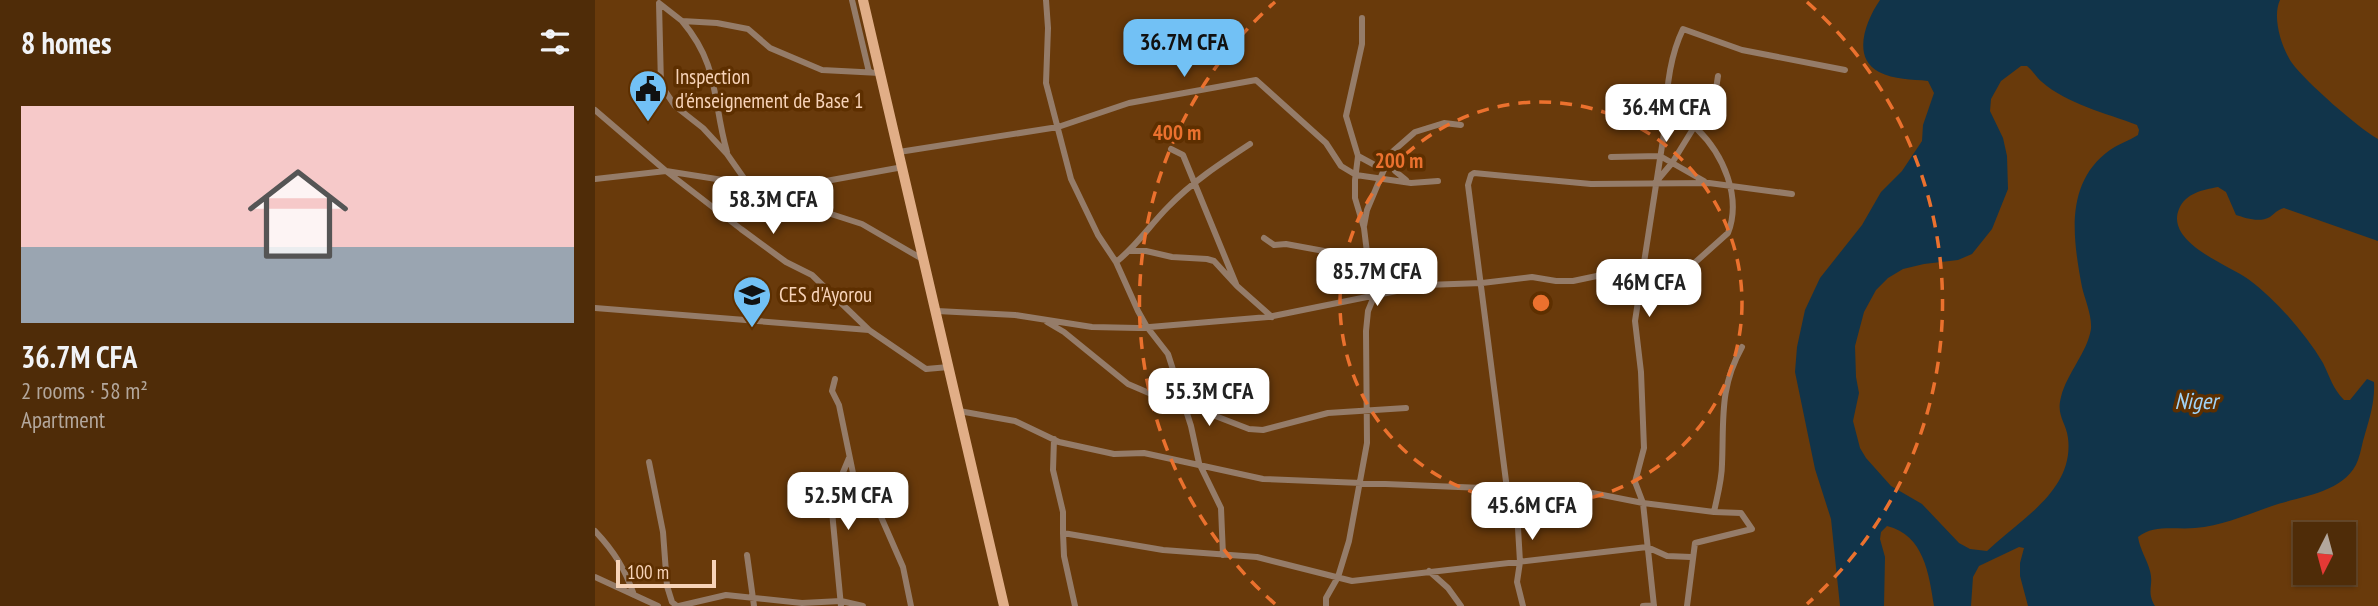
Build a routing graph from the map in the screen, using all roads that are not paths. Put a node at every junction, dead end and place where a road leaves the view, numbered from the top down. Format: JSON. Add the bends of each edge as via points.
{"nodes":[{"id":1,"x":852,"y":0,"type":"edge"},
{"id":2,"x":863,"y":0,"type":"edge"},
{"id":3,"x":1046,"y":0,"type":"edge"},
{"id":4,"x":657,"y":1,"type":"edge"},
{"id":5,"x":1362,"y":18,"type":"dead end"},
{"id":6,"x":682,"y":21,"type":"junction"},
{"id":7,"x":1845,"y":70,"type":"dead end"},
{"id":8,"x":875,"y":73,"type":"junction"},
{"id":9,"x":1718,"y":76,"type":"dead end"},
{"id":10,"x":595,"y":110,"type":"edge"},
{"id":11,"x":1697,"y":123,"type":"junction"},
{"id":12,"x":1461,"y":125,"type":"dead end"},
{"id":13,"x":1056,"y":127,"type":"junction"},
{"id":14,"x":1250,"y":144,"type":"dead end"},
{"id":15,"x":1171,"y":149,"type":"dead end"},
{"id":16,"x":899,"y":152,"type":"junction"},
{"id":17,"x":727,"y":154,"type":"junction"},
{"id":18,"x":1358,"y":156,"type":"junction"},
{"id":19,"x":1660,"y":156,"type":"junction"},
{"id":20,"x":1611,"y":157,"type":"dead end"},
{"id":21,"x":1389,"y":159,"type":"junction"},
{"id":22,"x":1672,"y":163,"type":"junction"},
{"id":23,"x":903,"y":167,"type":"junction"},
{"id":24,"x":666,"y":171,"type":"junction"},
{"id":25,"x":1382,"y":174,"type":"junction"},
{"id":26,"x":1356,"y":175,"type":"junction"},
{"id":27,"x":595,"y":180,"type":"edge"},
{"id":28,"x":1438,"y":181,"type":"dead end"},
{"id":29,"x":1194,"y":182,"type":"junction"},
{"id":30,"x":1411,"y":183,"type":"junction"},
{"id":31,"x":1655,"y":183,"type":"junction"},
{"id":32,"x":1709,"y":183,"type":"junction"},
{"id":33,"x":748,"y":184,"type":"junction"},
{"id":34,"x":1730,"y":187,"type":"junction"},
{"id":35,"x":1792,"y":194,"type":"dead end"},
{"id":36,"x":1364,"y":228,"type":"junction"},
{"id":37,"x":1263,"y":239,"type":"dead end"},
{"id":38,"x":1131,"y":251,"type":"junction"},
{"id":39,"x":926,"y":261,"type":"junction"},
{"id":40,"x":1116,"y":262,"type":"junction"},
{"id":41,"x":1642,"y":280,"type":"junction"},
{"id":42,"x":1482,"y":283,"type":"junction"},
{"id":43,"x":1237,"y":285,"type":"junction"},
{"id":44,"x":1371,"y":285,"type":"junction"},
{"id":45,"x":1375,"y":294,"type":"junction"},
{"id":46,"x":595,"y":308,"type":"edge"},
{"id":47,"x":937,"y":311,"type":"junction"},
{"id":48,"x":1272,"y":317,"type":"junction"},
{"id":49,"x":1042,"y":319,"type":"junction"},
{"id":50,"x":1147,"y":327,"type":"junction"},
{"id":51,"x":869,"y":330,"type":"junction"},
{"id":52,"x":1742,"y":347,"type":"dead end"},
{"id":53,"x":949,"y":367,"type":"junction"},
{"id":54,"x":835,"y":379,"type":"dead end"},
{"id":55,"x":1184,"y":405,"type":"junction"},
{"id":56,"x":1406,"y":408,"type":"dead end"},
{"id":57,"x":1368,"y":410,"type":"junction"},
{"id":58,"x":958,"y":411,"type":"junction"},
{"id":59,"x":1054,"y":439,"type":"junction"},
{"id":60,"x":850,"y":457,"type":"junction"},
{"id":61,"x":649,"y":462,"type":"dead end"},
{"id":62,"x":1199,"y":463,"type":"junction"},
{"id":63,"x":1360,"y":481,"type":"junction"},
{"id":64,"x":1507,"y":489,"type":"junction"},
{"id":65,"x":1643,"y":503,"type":"junction"},
{"id":66,"x":1714,"y":512,"type":"junction"},
{"id":67,"x":595,"y":531,"type":"edge"},
{"id":68,"x":1063,"y":533,"type":"junction"},
{"id":69,"x":1647,"y":547,"type":"junction"},
{"id":70,"x":747,"y":555,"type":"dead end"},
{"id":71,"x":1223,"y":555,"type":"junction"},
{"id":72,"x":1691,"y":557,"type":"junction"},
{"id":73,"x":1520,"y":562,"type":"junction"},
{"id":74,"x":1429,"y":571,"type":"junction"},
{"id":75,"x":595,"y":578,"type":"edge"},
{"id":76,"x":1338,"y":578,"type":"junction"},
{"id":77,"x":634,"y":595,"type":"junction"},
{"id":78,"x":753,"y":602,"type":"edge"},
{"id":79,"x":841,"y":604,"type":"edge"},
{"id":80,"x":658,"y":606,"type":"edge"},
{"id":81,"x":678,"y":606,"type":"edge"},
{"id":82,"x":863,"y":606,"type":"edge"},
{"id":83,"x":911,"y":606,"type":"edge"},
{"id":84,"x":1004,"y":606,"type":"edge"},
{"id":85,"x":1075,"y":606,"type":"edge"},
{"id":86,"x":1326,"y":606,"type":"edge"},
{"id":87,"x":1461,"y":606,"type":"edge"},
{"id":88,"x":1523,"y":606,"type":"edge"},
{"id":89,"x":1643,"y":606,"type":"edge"},
{"id":90,"x":1654,"y":606,"type":"edge"},
{"id":91,"x":1687,"y":606,"type":"edge"}],
"edges":[{"from":1,"to":8,"type":"street"},
{"from":2,"to":8,"type":"main road"},
{"from":3,"to":13,"type":"street","via":[[1046,83]]},
{"from":4,"to":6,"type":"street"},
{"from":4,"to":17,"type":"street","via":[[661,85],[675,106]]},
{"from":5,"to":18,"type":"street","via":[[1362,44],[1346,116]]},
{"from":6,"to":8,"type":"street","via":[[748,29],[770,48],[822,70]]},
{"from":6,"to":17,"type":"street","via":[[706,55]]},
{"from":7,"to":19,"type":"street","via":[[1742,50],[1683,29],[1675,47]]},
{"from":8,"to":16,"type":"main road"},
{"from":9,"to":11,"type":"street"},
{"from":10,"to":24,"type":"street"},
{"from":11,"to":22,"type":"street"},
{"from":11,"to":34,"type":"street","via":[[1697,129],[1713,145]]},
{"from":12,"to":21,"type":"street","via":[[1444,123],[1415,132]]},
{"from":13,"to":16,"type":"street"},
{"from":13,"to":26,"type":"street","via":[[1129,103],[1255,80],[1325,143],[1341,166]]},
{"from":13,"to":40,"type":"street","via":[[1076,191]]},
{"from":14,"to":29,"type":"street"},
{"from":15,"to":29,"type":"street","via":[[1183,155]]},
{"from":16,"to":23,"type":"main road"},
{"from":17,"to":33,"type":"street"},
{"from":18,"to":25,"type":"street"},
{"from":18,"to":26,"type":"street"},
{"from":19,"to":20,"type":"street"},
{"from":19,"to":22,"type":"street"},
{"from":19,"to":31,"type":"street"},
{"from":21,"to":25,"type":"street"},
{"from":21,"to":30,"type":"street","via":[[1395,171]]},
{"from":22,"to":31,"type":"street"},
{"from":22,"to":32,"type":"street"},
{"from":23,"to":33,"type":"street","via":[[826,181]]},
{"from":23,"to":39,"type":"main road"},
{"from":24,"to":27,"type":"street"},
{"from":24,"to":33,"type":"street"},
{"from":24,"to":51,"type":"street","via":[[786,262],[812,275]]},
{"from":25,"to":26,"type":"street","via":[[1370,178]]},
{"from":25,"to":30,"type":"street"},
{"from":25,"to":36,"type":"street"},
{"from":26,"to":36,"type":"street","via":[[1355,198]]},
{"from":28,"to":30,"type":"street"},
{"from":29,"to":38,"type":"street"},
{"from":29,"to":43,"type":"street"},
{"from":31,"to":32,"type":"street"},
{"from":31,"to":41,"type":"street"},
{"from":31,"to":42,"type":"street","via":[[1591,184],[1474,173],[1468,185]]},
{"from":32,"to":34,"type":"street"},
{"from":33,"to":39,"type":"street","via":[[862,224]]},
{"from":34,"to":35,"type":"street"},
{"from":34,"to":41,"type":"street","via":[[1728,233],[1671,284]]},
{"from":36,"to":44,"type":"street"},
{"from":37,"to":44,"type":"street","via":[[1351,256],[1365,266]]},
{"from":38,"to":40,"type":"street"},
{"from":38,"to":43,"type":"street","via":[[1214,261]]},
{"from":39,"to":47,"type":"main road"},
{"from":40,"to":50,"type":"street"},
{"from":41,"to":42,"type":"street","via":[[1611,273],[1573,281],[1532,277]]},
{"from":41,"to":65,"type":"street","via":[[1635,320],[1644,448],[1635,482]]},
{"from":42,"to":45,"type":"street","via":[[1426,285]]},
{"from":42,"to":64,"type":"street"},
{"from":43,"to":48,"type":"street"},
{"from":44,"to":45,"type":"street"},
{"from":45,"to":48,"type":"street"},
{"from":45,"to":57,"type":"street","via":[[1366,331]]},
{"from":46,"to":51,"type":"street"},
{"from":47,"to":49,"type":"street"},
{"from":47,"to":53,"type":"main road"},
{"from":48,"to":50,"type":"street"},
{"from":49,"to":50,"type":"street","via":[[1092,327]]},
{"from":49,"to":55,"type":"street","via":[[1128,384]]},
{"from":50,"to":55,"type":"street","via":[[1168,354]]},
{"from":51,"to":53,"type":"street","via":[[926,369]]},
{"from":52,"to":66,"type":"street","via":[[1732,366],[1722,412],[1722,466]]},
{"from":53,"to":58,"type":"main road"},
{"from":54,"to":60,"type":"street","via":[[832,391]]},
{"from":55,"to":57,"type":"street","via":[[1263,430],[1328,413]]},
{"from":55,"to":62,"type":"street"},
{"from":56,"to":57,"type":"street"},
{"from":57,"to":63,"type":"street"},
{"from":58,"to":59,"type":"street","via":[[1015,421]]},
{"from":58,"to":84,"type":"main road"},
{"from":59,"to":62,"type":"street","via":[[1114,454],[1144,453]]},
{"from":59,"to":68,"type":"street","via":[[1053,470]]},
{"from":60,"to":79,"type":"street","via":[[831,500]]},
{"from":60,"to":83,"type":"street","via":[[853,473],[878,510],[903,567]]},
{"from":61,"to":81,"type":"street","via":[[663,533],[667,586]]},
{"from":62,"to":63,"type":"street","via":[[1263,479]]},
{"from":62,"to":71,"type":"street","via":[[1220,508]]},
{"from":63,"to":64,"type":"street"},
{"from":63,"to":76,"type":"street"},
{"from":64,"to":65,"type":"street","via":[[1557,486]]},
{"from":64,"to":73,"type":"street","via":[[1517,511]]},
{"from":65,"to":66,"type":"street"},
{"from":65,"to":69,"type":"street"},
{"from":66,"to":72,"type":"street","via":[[1741,513],[1752,529],[1695,543]]},
{"from":67,"to":77,"type":"street","via":[[625,569]]},
{"from":68,"to":71,"type":"street"},
{"from":68,"to":85,"type":"street"},
{"from":69,"to":72,"type":"street","via":[[1667,556]]},
{"from":69,"to":73,"type":"street"},
{"from":69,"to":90,"type":"street"},
{"from":70,"to":78,"type":"street"},
{"from":71,"to":76,"type":"street","via":[[1257,557]]},
{"from":72,"to":91,"type":"street"},
{"from":73,"to":74,"type":"street"},
{"from":73,"to":88,"type":"street","via":[[1517,582]]},
{"from":74,"to":76,"type":"street","via":[[1352,581]]},
{"from":74,"to":87,"type":"street"},
{"from":75,"to":77,"type":"street"},
{"from":76,"to":86,"type":"street"},
{"from":77,"to":80,"type":"street"},
{"from":78,"to":79,"type":"street","via":[[767,598]]},
{"from":78,"to":81,"type":"street","via":[[726,595]]},
{"from":79,"to":82,"type":"street"},
{"from":89,"to":90,"type":"street"}]}
